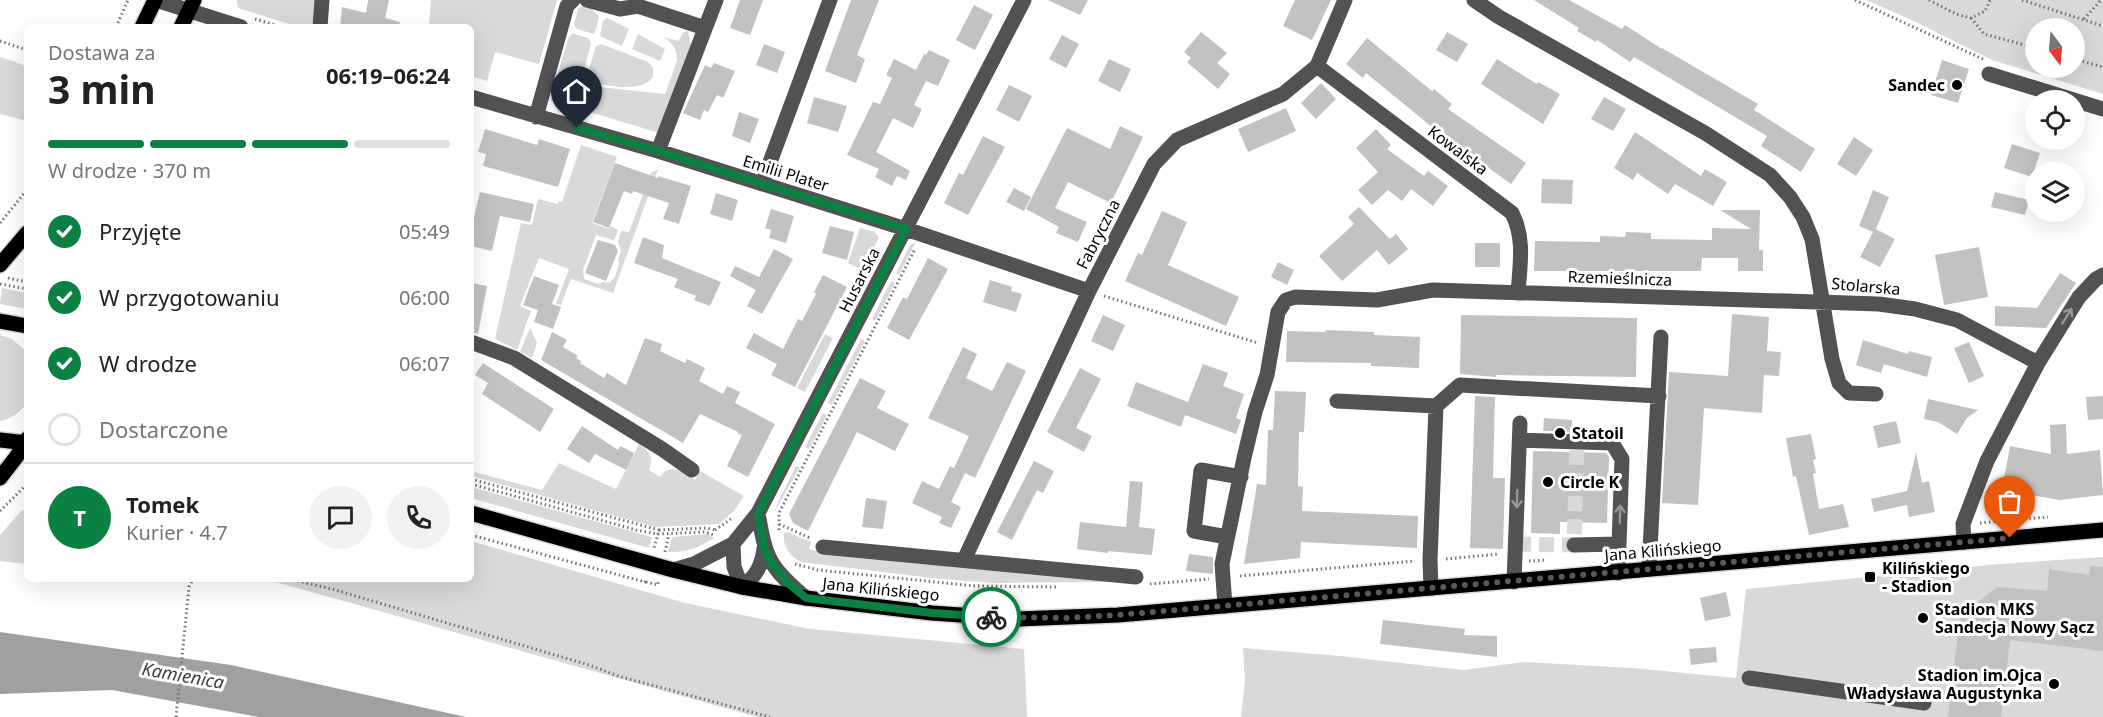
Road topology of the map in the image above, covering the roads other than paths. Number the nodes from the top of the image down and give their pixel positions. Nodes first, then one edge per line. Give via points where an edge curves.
1 (155, 0) edge
2 (322, 0) edge
3 (573, 0) edge
4 (587, 0) edge
5 (716, 0) edge
6 (830, 0) edge
7 (1024, 0) edge
8 (1345, 0) edge
9 (1474, 0) edge
10 (191, 6) edge
11 (143, 24) edge
12 (182, 24) edge
13 (234, 24) edge
14 (320, 24) edge
15 (705, 28) junction
16 (1317, 66) junction
17 (1991, 69) road end
18 (474, 98) edge
19 (2103, 109) edge
20 (536, 117) junction
21 (658, 151) junction
22 (762, 184) junction
23 (906, 229) junction
24 (24, 237) edge
25 (0, 265) edge
26 (2103, 275) edge
27 (1089, 291) junction
28 (1518, 293) junction
29 (1824, 304) junction
30 (0, 321) edge
31 (24, 325) edge
32 (1661, 337) dead end
33 (474, 343) edge
34 (2038, 363) junction
35 (1876, 394) dead end
36 (1659, 396) junction
37 (1337, 401) dead end
38 (1436, 406) junction
39 (1520, 423) dead end
40 (0, 440) edge
41 (1520, 440) junction
42 (24, 442) edge
43 (24, 445) edge
44 (692, 470) dead end
45 (1241, 477) junction
46 (0, 478) edge
47 (758, 513) junction
48 (474, 514) edge
49 (2103, 530) edge
50 (1227, 537) junction
51 (726, 540) junction
52 (1964, 542) junction
53 (1619, 544) junction
54 (1574, 545) dead end
55 (823, 547) road end
56 (764, 548) junction
57 (964, 560) junction
58 (1649, 569) junction
59 (673, 570) junction
60 (1618, 573) junction
61 (1136, 577) dead end
62 (1514, 582) junction
63 (742, 587) junction
64 (1431, 588) junction
65 (806, 598) junction
66 (1225, 606) junction
67 (1749, 678) dead end
68 (1924, 703) dead end

1 - 10 street
1 - 11 main road
2 - 14 street
3 - 20 street via 567,6
4 - 15 street via 620,9 638,6
5 - 15 street
6 - 22 street
7 - 23 street, Husarska
8 - 16 street, Fabryczna
9 - 29 street, Stolarska via 1705,133 1770,175 1803,217 1812,239
10 - 12 main road
10 - 13 street
15 - 21 street
16 - 27 street, Fabryczna via 1283,94 1177,140 1154,164
16 - 28 street, Kowalska via 1512,213 1519,226 1521,247
17 - 19 street
18 - 20 street, Emilii Plater
20 - 21 street, Emilii Plater
21 - 22 street, Emilii Plater
22 - 23 street, Emilii Plater
23 - 27 street, Emilii Plater
23 - 47 street, Husarska
24 - 25 main road
34 -> 26 street via 2079,297
27 - 57 street, Fabryczna
28 - 29 street, Rzemieślnicza
28 - 45 street, Rzemieślnicza via 1433,290 1377,300 1286,300 1278,312 1267,375
29 - 34 street, Stolarska via 1879,304 1957,320
29 - 35 street via 1839,383 1849,393
30 - 31 main road
32 - 36 street
33 - 44 street via 514,358
34 - 52 street via 1987,461 1963,524
36 - 38 street via 1460,385
36 - 58 street
37 - 38 street
38 - 64 street
39 - 41 street
40 - 42 main road
53 -> 41 street via 1622,459 1612,443
41 -> 62 street
43 - 46 main road
45 - 50 street
45 - 50 street via 1201,470 1194,531
47 - 51 street, Husarska
47 - 56 street
48 - 59 main road, Jana Kilińskiego
49 - 52 main road, Jana Kilińskiego
50 - 66 street via 1222,564
51 - 59 street, Husarska via 694,564
51 - 63 street
52 - 58 main road, Jana Kilińskiego
53 - 54 street
53 - 60 street
55 - 57 street
56 - 63 street via 759,571
56 - 65 street via 777,571
57 - 61 street
58 - 60 main road, Jana Kilińskiego
59 - 63 main road, Jana Kilińskiego
60 - 62 main road, Jana Kilińskiego
62 - 64 main road, Jana Kilińskiego
63 - 65 main road, Jana Kilińskiego
64 - 66 main road, Jana Kilińskiego
65 - 66 main road, Jana Kilińskiego via 1018,619
67 - 68 street

